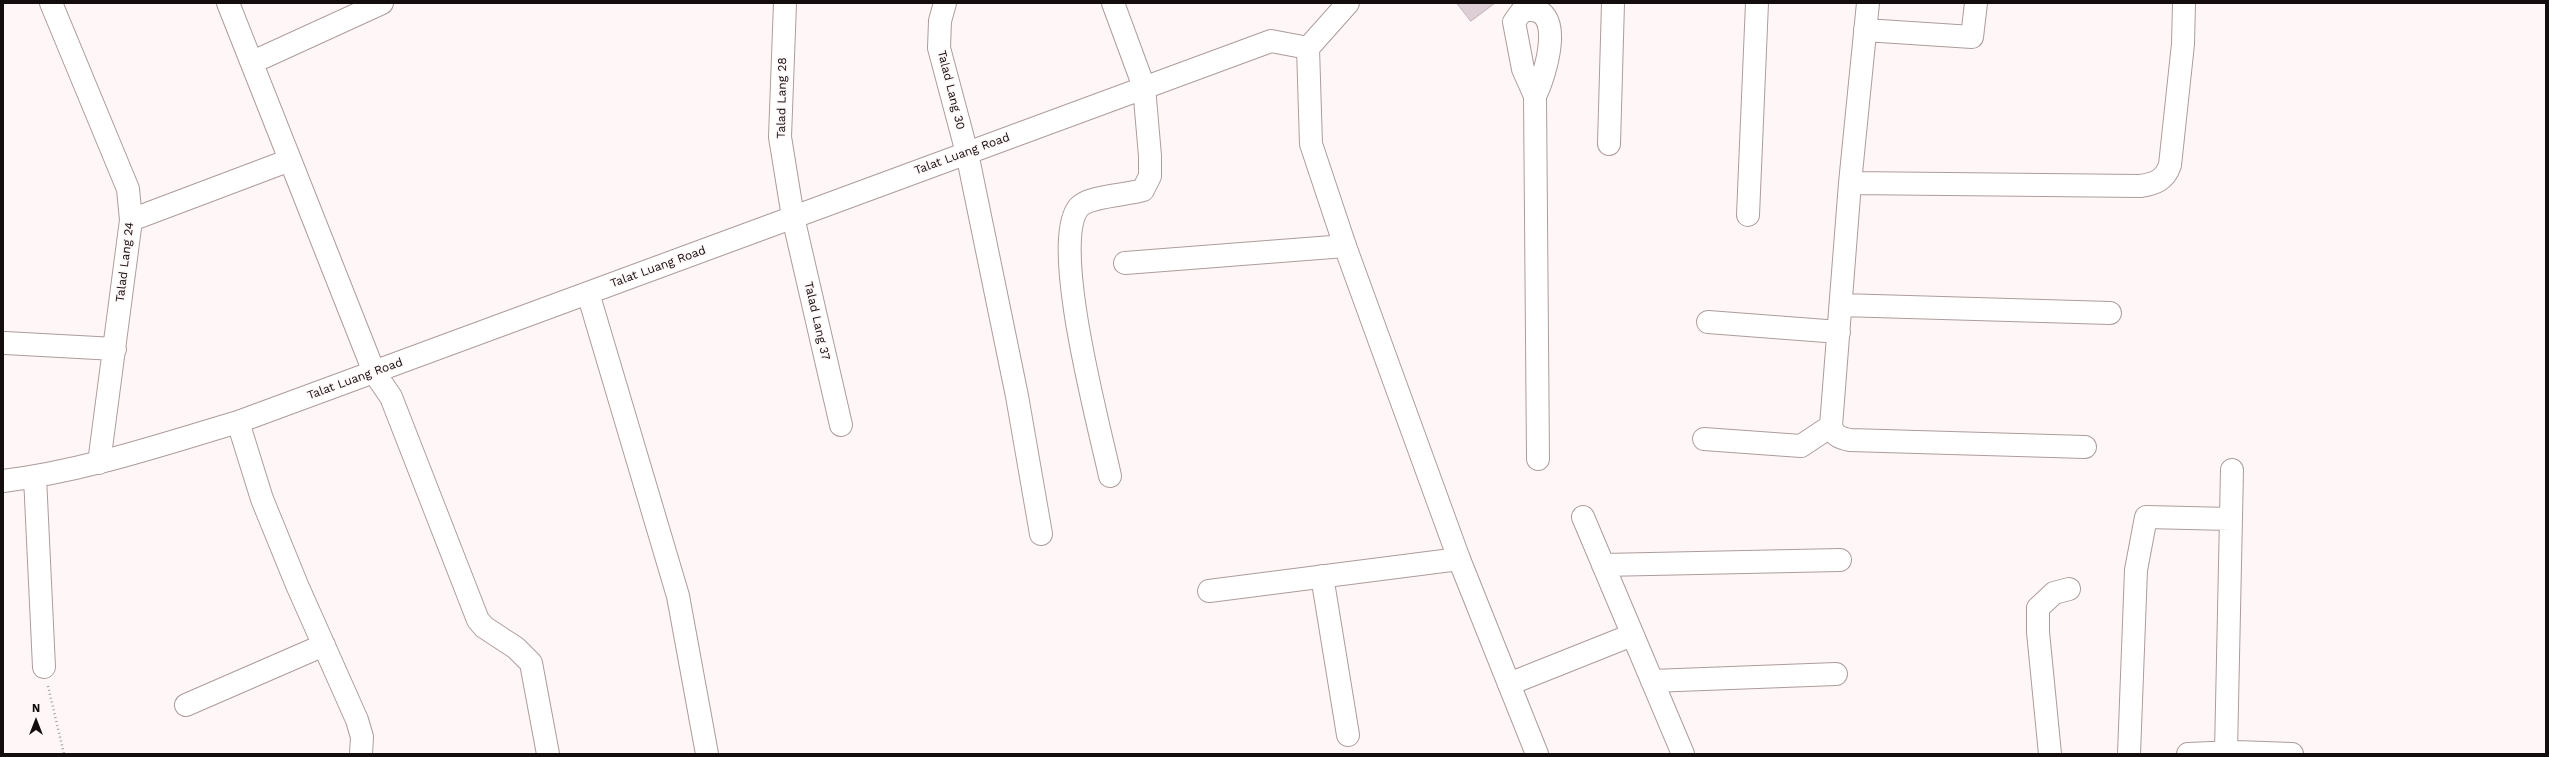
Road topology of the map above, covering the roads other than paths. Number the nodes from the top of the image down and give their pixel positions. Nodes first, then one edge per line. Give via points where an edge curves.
1 (51, 3) edge
2 (228, 3) edge
3 (382, 3) edge
4 (785, 3) edge
5 (945, 3) edge
6 (1114, 3) edge
7 (1348, 3) edge
8 (1613, 3) edge
9 (1757, 3) edge
10 (1868, 3) edge
11 (1976, 3) edge
12 (2184, 3) edge
13 (1546, 8) edge
14 (1865, 30) junction
15 (1308, 48) junction
16 (253, 62) junction
17 (1144, 87) junction
18 (1535, 96) junction
19 (1609, 144) dead end
20 (966, 153) junction
21 (290, 160) junction
22 (1850, 183) junction
23 (1748, 215) dead end
24 (793, 217) junction
25 (131, 220) junction
26 (1345, 246) junction
27 (1124, 263) dead end
28 (588, 293) junction
29 (1841, 306) junction
30 (2110, 313) dead end
31 (1708, 322) dead end
32 (1839, 332) junction
33 (5, 343) dead end
34 (115, 349) junction
35 (374, 372) junction
36 (238, 422) junction
37 (841, 425) dead end
38 (1831, 426) junction
39 (1704, 439) dead end
40 (2085, 448) dead end
41 (1538, 459) dead end
42 (99, 463) junction
43 (2232, 470) dead end
44 (1110, 476) dead end
45 (35, 477) junction
46 (3, 481) edge
47 (1583, 517) dead end
48 (2230, 519) junction
49 (1041, 534) dead end
50 (1459, 558) junction
51 (1840, 560) dead end
52 (1603, 565) junction
53 (1322, 576) junction
54 (2069, 589) dead end
55 (1209, 591) dead end
56 (1632, 635) junction
57 (324, 645) junction
58 (44, 667) road end
59 (1836, 674) dead end
60 (1652, 681) junction
61 (1509, 684) junction
62 (186, 705) dead end
63 (1348, 735) dead end
64 (357, 751) edge
65 (2226, 752) junction
66 (548, 754) edge
67 (707, 754) edge
68 (1537, 754) edge
69 (1682, 754) edge
70 (2050, 754) edge
71 (2129, 754) edge
72 (2188, 754) edge
73 (2292, 754) edge

1 - 25 street, Talad Lang 24 via 128,189
2 - 16 street
3 - 16 street
4 - 24 street, Talad Lang 28 via 780,137
5 - 20 street, Talad Lang 30 via 940,21 940,48
6 - 17 street
7 - 15 street
8 - 19 street
9 - 23 street
10 - 14 street
11 - 14 street via 1972,37
12 - 22 street via 2183,44 2170,165 2159,181 2140,186
13 - 18 street via 1549,26 1548,58
13 - 18 street via 1528,9 1517,15 1514,22 1523,69
14 - 22 street
15 - 17 street, Talat Luang Road via 1270,41
15 - 26 street via 1311,144
16 - 21 street
17 - 20 street, Talat Luang Road
17 - 44 street via 1150,156 1148,184 1143,190 1086,202 1078,208 1069,256 1077,324
18 - 41 street
20 - 24 street, Talat Luang Road
20 - 49 street, Talad Lang 30 via 1017,396
21 - 25 street
21 - 35 street
22 - 29 street
24 - 28 street, Talat Luang Road
24 - 37 street, Talad Lang 37
25 - 34 street, Talad Lang 24
26 - 27 street
26 - 50 street
28 - 35 street, Talat Luang Road
28 - 67 street via 678,596
29 - 30 street
29 - 32 street
31 - 32 street
32 - 38 street
33 - 34 street
34 - 42 street, Talad Lang 24
35 - 36 street, Talat Luang Road
35 - 66 street via 391,397 478,620 484,627 516,648 531,663
36 - 42 street, Talat Luang Road
36 - 57 street via 262,499
38 - 39 street via 1801,446
38 - 40 street via 1840,438 1850,440
42 - 45 street, Talat Luang Road
43 - 48 street
45 - 46 street, Talat Luang Road
45 - 58 street
47 - 52 street
48 - 65 street
48 - 71 street via 2146,517 2136,570
50 - 53 street
50 - 61 street
51 - 52 street
52 - 56 street
53 - 55 street
53 - 63 street
54 - 70 street via 2054,593 2038,608
56 - 60 street
56 - 61 street
57 - 62 street
57 - 64 street via 357,720
59 - 60 street
60 - 69 street
61 - 68 street
65 - 72 street
65 - 73 street

